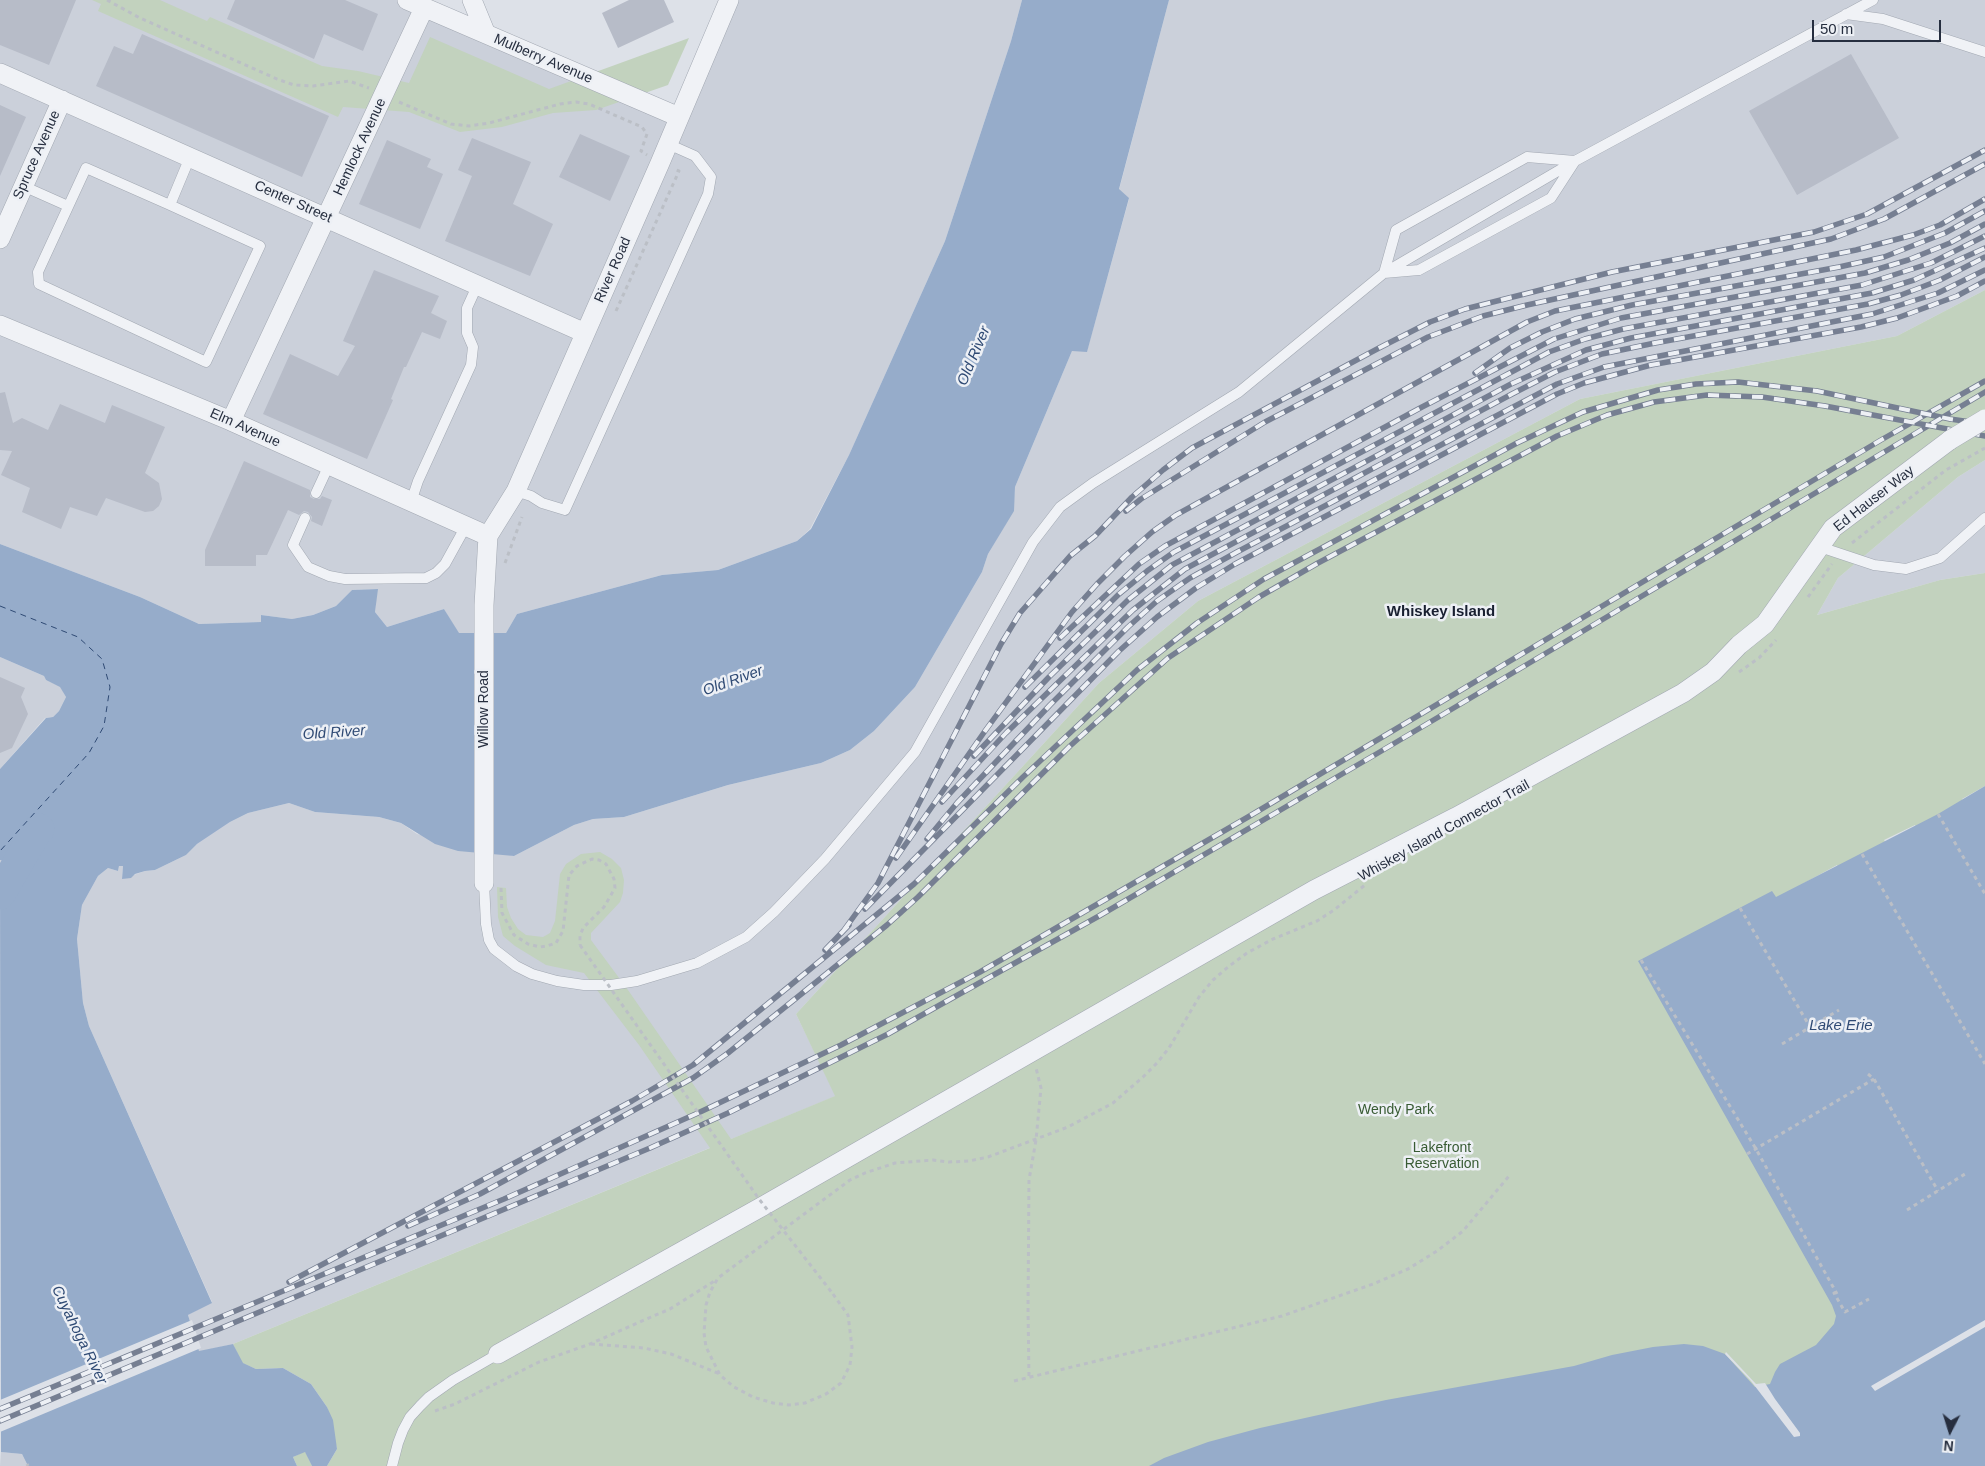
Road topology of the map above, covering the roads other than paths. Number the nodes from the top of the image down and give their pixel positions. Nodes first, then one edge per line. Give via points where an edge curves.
1 (472, 0) edge
2 (729, 0) edge
3 (1872, 0) edge
4 (416, 4) edge
5 (1846, 14) junction
6 (486, 34) junction
7 (1985, 52) edge
8 (0, 73) edge
9 (62, 100) junction
10 (679, 117) junction
11 (668, 144) junction
12 (190, 157) junction
13 (1575, 162) junction
14 (23, 186) junction
15 (170, 205) junction
16 (68, 206) junction
17 (327, 218) junction
18 (0, 239) edge
19 (1384, 273) junction
20 (477, 286) junction
21 (0, 325) edge
22 (585, 333) junction
23 (1985, 419) edge
24 (231, 422) junction
25 (329, 465) junction
26 (316, 493) dead end
27 (524, 494) junction
28 (411, 502) junction
29 (305, 518) dead end
30 (1985, 518) edge
31 (466, 526) junction
32 (488, 536) junction
33 (1820, 547) junction
34 (492, 885) joint
35 (498, 1354) joint
36 (392, 1466) edge

1 - 6 street
2 - 10 street, River Road
3 - 5 lane
4 - 6 street, Mulberry Avenue
4 - 17 street, Hemlock Avenue
5 - 7 lane via 1883,19
5 - 13 lane
6 - 10 street, Mulberry Avenue
8 - 9 street, Center Street
9 - 12 street, Center Street
9 - 14 street, Spruce Avenue
10 - 11 street, River Road
11 - 22 street, River Road
11 - 27 lane via 695,156 711,177 708,194 565,510
12 - 15 lane
12 - 17 street, Center Street
13 - 19 lane
13 - 19 lane via 1552,198 1419,270
13 - 19 lane via 1527,157 1396,230
14 - 16 lane
14 - 18 street, Spruce Avenue
15 - 16 lane via 86,168
15 - 16 lane via 260,246 206,362 39,284 38,272
17 - 20 street, Center Street
17 - 24 street, Hemlock Avenue
19 - 34 lane via 1239,392 1093,482 1060,507 1033,542 915,752 825,859 746,936 697,963 637,981 611,985 557,981 516,966 494,949 488,940 486,924
20 - 22 street, Center Street
20 - 28 lane via 467,308 467,333 473,346 471,365
21 - 24 street, Elm Avenue
22 - 27 street, River Road
23 - 33 street, Ed Hauser Way, bridge via 1950,440 1833,528
24 - 25 street, Elm Avenue
25 - 26 lane
25 - 28 street, Elm Avenue
27 - 32 street, River Road
28 - 31 street, Elm Avenue
29 - 31 lane via 293,545 308,567 345,579 426,578 445,564
30 - 33 lane via 1940,558 1906,568 1874,565
31 - 32 street, Elm Avenue
32 - 34 street, Willow Road via 484,605
33 - 35 street, Ed Hauser Way via 1765,624 1713,672 1683,693 1314,890
35 - 36 lane via 440,1388 410,1417

